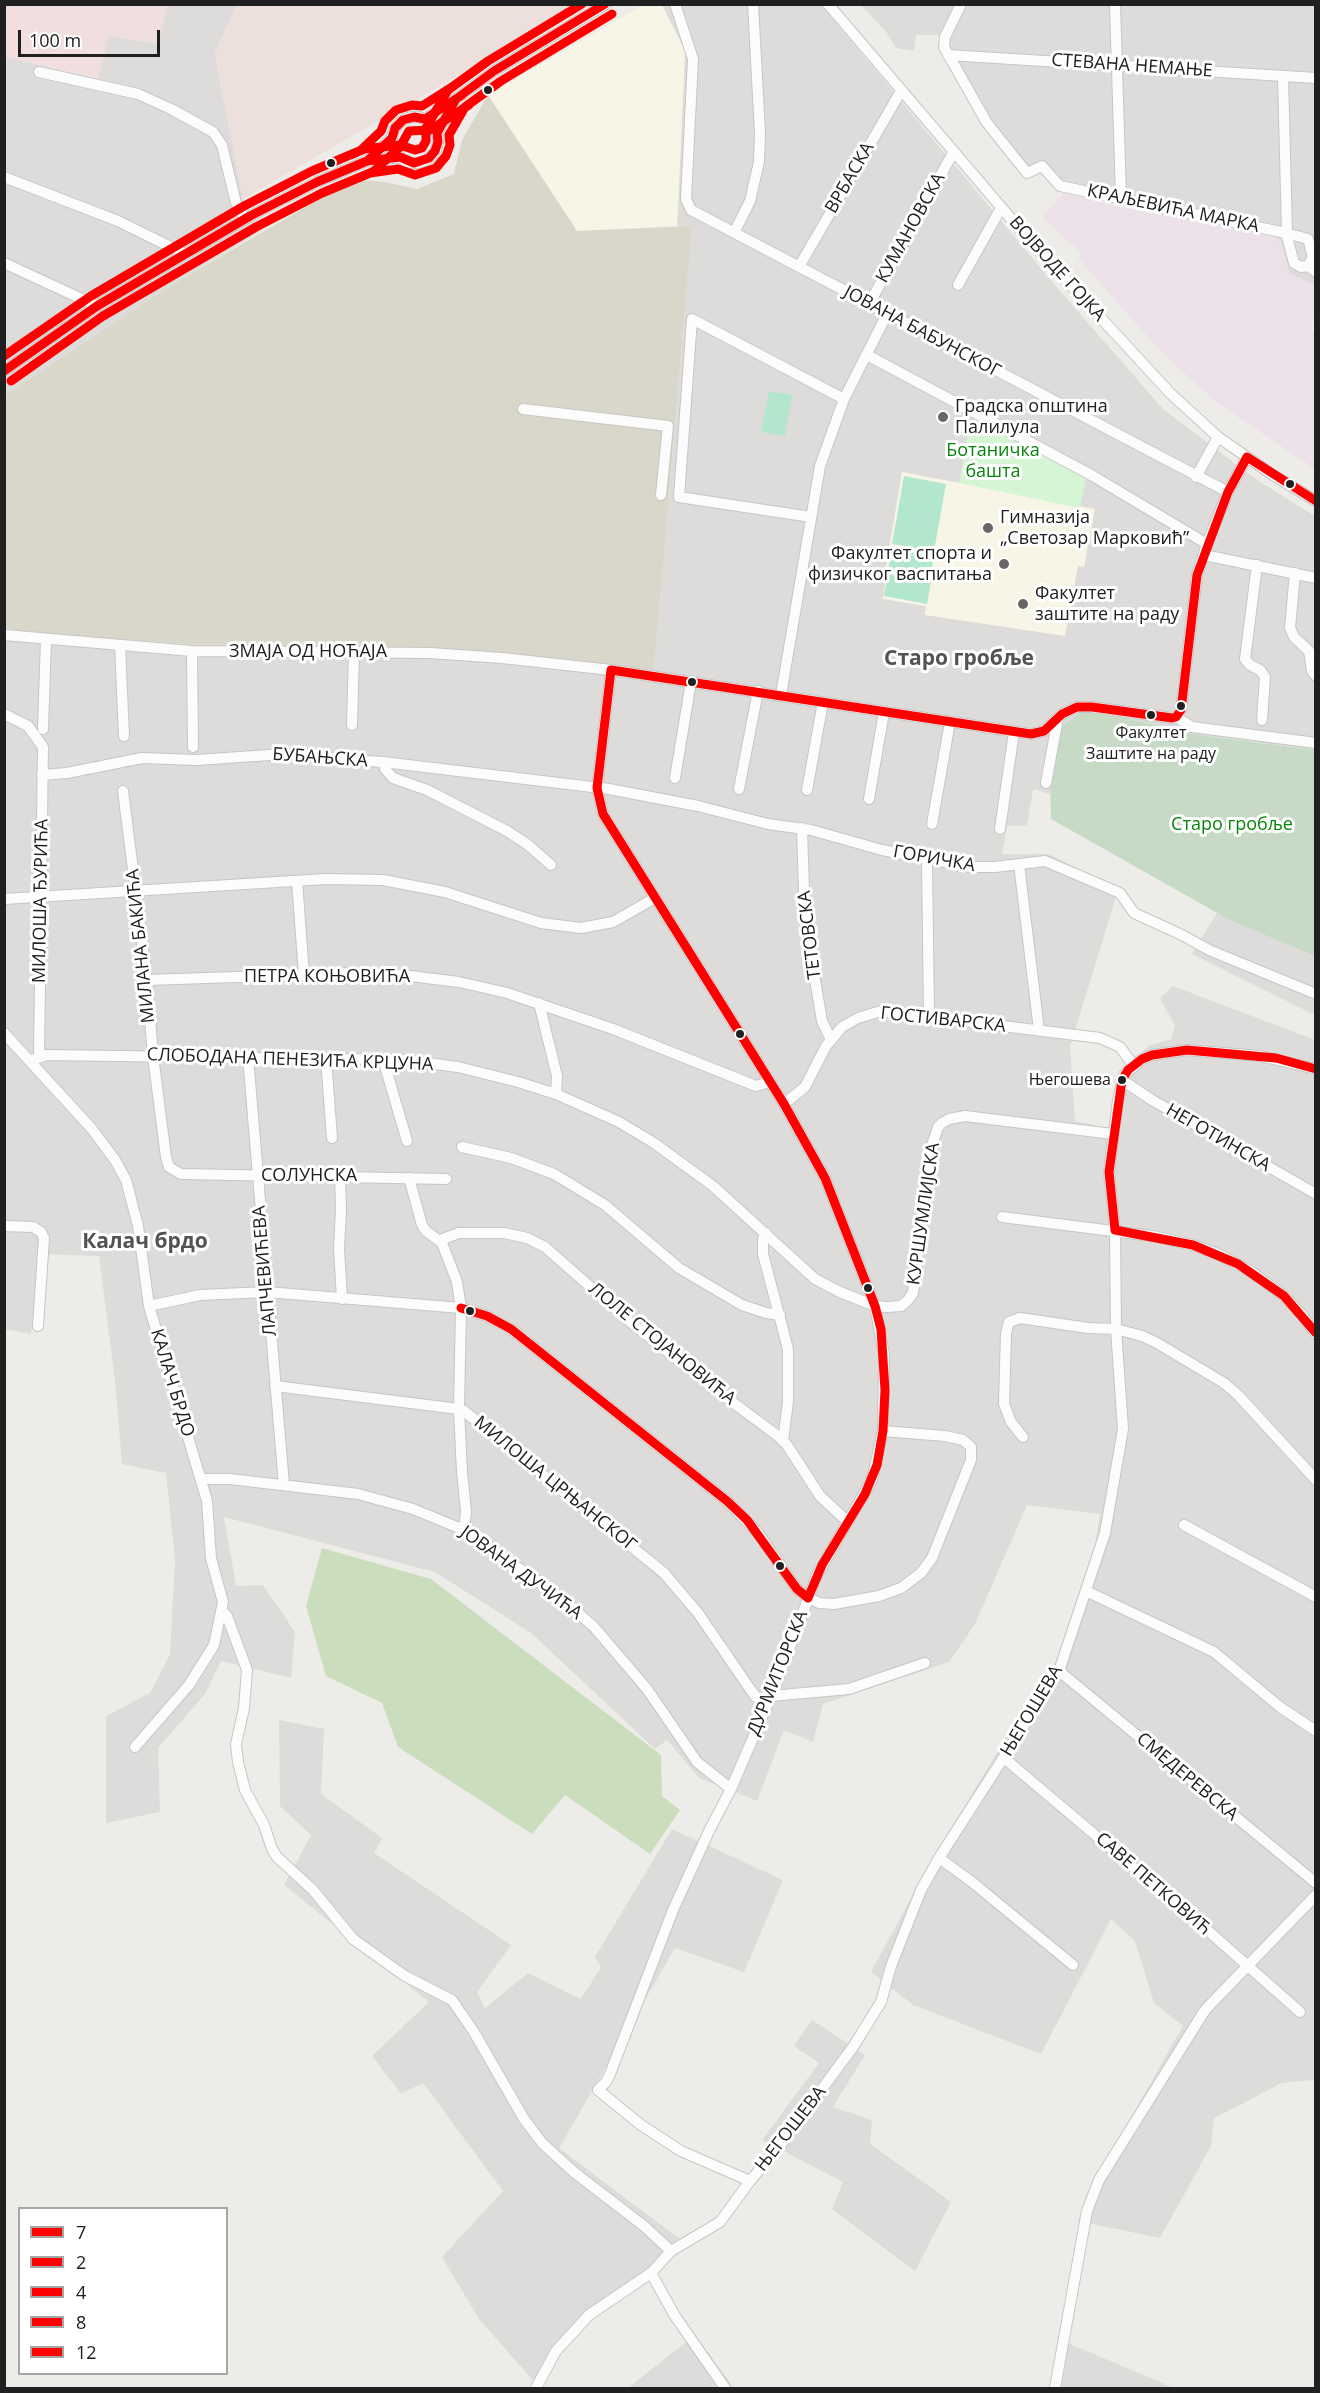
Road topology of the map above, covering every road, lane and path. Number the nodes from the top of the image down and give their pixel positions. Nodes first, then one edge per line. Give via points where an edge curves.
1 (606, 4) edge
2 (675, 4) edge
3 (753, 4) edge
4 (828, 4) edge
5 (961, 4) edge
6 (1116, 4) edge
7 (948, 55) junction
8 (1117, 65) junction
9 (39, 72) dead end
10 (1283, 76) junction
11 (1316, 78) edge
12 (901, 91) junction
13 (456, 99) junction
14 (425, 119) junction
15 (437, 133) junction
16 (392, 138) junction
17 (953, 153) junction
18 (400, 158) junction
19 (367, 161) junction
20 (4, 177) edge
21 (1120, 197) junction
22 (1001, 208) junction
23 (245, 219) junction
24 (735, 231) junction
25 (1287, 233) junction
26 (185, 254) junction
27 (4, 263) edge
28 (800, 266) junction
29 (1312, 269) edge
30 (958, 285) dead end
31 (869, 304) junction
32 (97, 306) junction
33 (886, 314) junction
34 (867, 355) junction
35 (4, 371) edge
36 (844, 399) junction
37 (523, 409) dead end
38 (1218, 437) junction
39 (1247, 457) junction
40 (1196, 477) junction
41 (1228, 492) junction
42 (661, 495) dead end
43 (1316, 501) edge
44 (811, 518) junction
45 (1205, 549) junction
46 (1257, 565) junction
47 (1295, 573) junction
48 (1316, 578) edge
49 (4, 635) edge
50 (46, 639) junction
51 (120, 645) junction
52 (192, 651) junction
53 (1312, 651) edge
54 (354, 652) junction
55 (611, 670) junction
56 (1316, 676) edge
57 (691, 681) junction
58 (758, 691) junction
59 (781, 695) junction
60 (823, 702) junction
61 (884, 712) junction
62 (1179, 713) junction
63 (4, 714) edge
64 (1058, 718) junction
65 (1262, 720) dead end
66 (950, 722) junction
67 (352, 725) dead end
68 (43, 729) dead end
69 (1014, 732) junction
70 (124, 736) dead end
71 (1316, 743) edge
72 (193, 747) dead end
73 (383, 762) junction
74 (42, 775) junction
75 (675, 778) dead end
76 (1046, 783) dead end
77 (597, 788) junction
78 (739, 789) dead end
79 (807, 790) dead end
80 (123, 791) dead end
81 (869, 799) dead end
82 (932, 824) dead end
83 (801, 828) junction
84 (1000, 829) dead end
85 (927, 860) junction
86 (1019, 864) junction
87 (551, 865) dead end
88 (297, 881) junction
89 (135, 891) junction
90 (40, 896) junction
91 (655, 898) junction
92 (4, 899) edge
93 (304, 975) junction
94 (147, 980) junction
95 (1316, 994) edge
96 (539, 1003) junction
97 (929, 1016) junction
98 (1039, 1030) junction
99 (4, 1033) edge
100 (831, 1040) junction
101 (153, 1056) junction
102 (248, 1057) junction
103 (34, 1058) junction
104 (326, 1058) junction
105 (383, 1059) junction
106 (1133, 1065) junction
107 (1316, 1069) edge
108 (1122, 1080) junction
109 (770, 1082) junction
110 (556, 1095) junction
111 (784, 1104) junction
112 (1113, 1134) junction
113 (332, 1138) dead end
114 (406, 1141) dead end
115 (462, 1146) dead end
116 (173, 1171) joint
117 (257, 1176) junction
118 (340, 1176) junction
119 (410, 1178) junction
120 (446, 1179) dead end
121 (1316, 1194) edge
122 (1002, 1217) dead end
123 (4, 1227) edge
124 (1115, 1230) junction
125 (766, 1233) junction
126 (440, 1240) junction
127 (267, 1292) junction
128 (342, 1299) junction
129 (149, 1306) junction
130 (875, 1306) junction
131 (461, 1308) junction
132 (780, 1315) junction
133 (38, 1326) dead end
134 (1116, 1329) junction
135 (1316, 1334) edge
136 (275, 1386) junction
137 (459, 1409) junction
138 (883, 1431) junction
139 (1023, 1437) dead end
140 (783, 1441) junction
141 (201, 1479) junction
142 (1316, 1480) edge
143 (284, 1485) junction
144 (848, 1522) junction
145 (1184, 1525) dead end
146 (464, 1530) junction
147 (1086, 1591) junction
148 (1316, 1596) edge
149 (808, 1598) junction
150 (222, 1611) junction
151 (925, 1663) dead end
152 (1059, 1671) junction
153 (769, 1700) junction
154 (1316, 1731) edge
155 (135, 1747) dead end
156 (1004, 1758) junction
157 (732, 1789) junction
158 (939, 1858) junction
159 (1316, 1883) edge
160 (1316, 1895) edge
161 (1074, 1965) dead end
162 (1246, 1966) junction
163 (1300, 2012) dead end
164 (750, 2181) junction
165 (671, 2252) junction
166 (651, 2273) junction
167 (536, 2388) edge
168 (725, 2388) edge
169 (1055, 2388) edge

1 - 13 street via 494,71
2 - 24 street, ЈОВАНА БАБУНСКОГ via 693,59 687,199 691,210
3 - 24 street via 759,162 750,201
4 - 12 street, ВОЈВОДЕ ГОЈКА
5 - 7 street via 944,42
6 - 8 street
7 - 8 street, СТЕВАНА НЕМАЊЕ
7 - 21 street, КРАЉЕВИЋА МАРКА via 987,123 1027,173 1042,166 1060,186
8 - 10 street, СТЕВАНА НЕМАЊЕ
8 - 21 street
9 - 23 street via 138,94 213,132 222,146 236,204
10 - 11 street, СТЕВАНА НЕМАЊЕ
10 - 25 street
12 - 17 street, ВОЈВОДЕ ГОЈКА
12 - 28 street, ВРБАСКА
13 - 14 street
13 - 15 street
14 - 15 street
14 - 16 street via 403,120
15 - 18 street via 438,142 429,158 414,163
16 - 18 street
16 - 19 street
17 - 22 street, ВОЈВОДЕ ГОЈКА
17 - 31 street, КУМАНОВСКА
18 - 19 street
19 - 23 street
20 - 26 street via 118,221
21 - 25 street, КРАЉЕВИЋА МАРКА
22 - 30 street
22 - 38 street, ВОЈВОДЕ ГОЈКА via 1152,374
23 - 26 street
24 - 28 street, ЈОВАНА БАБУНСКОГ
25 - 29 street, КРАЉЕВИЋА МАРКА via 1293,262
25 - 29 street, КРАЉЕВИЋА МАРКА via 1308,239
26 - 32 street
27 - 32 street
28 - 31 street, ЈОВАНА БАБУНСКОГ
31 - 33 street, ЈОВАНА БАБУНСКОГ
32 - 35 street
33 - 34 street
33 - 40 street, ЈОВАНА БАБУНСКОГ
34 - 36 street
34 - 45 street via 1092,476
36 - 44 street via 823,455
36 - 44 street via 692,319 679,497
37 - 42 street via 668,426
38 - 39 street, ВОЈВОДЕ ГОЈКА
38 - 40 street
39 - 41 street
39 - 43 street, ВОЈВОДЕ ГОЈКА
40 - 41 street, ЈОВАНА БАБУНСКОГ
41 - 45 street
44 - 59 street
45 - 46 street
45 - 62 street via 1197,575
46 - 47 street
46 - 65 street via 1245,659 1265,677
47 - 48 street
47 - 53 street via 1290,628 1294,637
49 - 50 street, ЗМАЈА ОД НОЋАЈА
50 - 51 street, ЗМАЈА ОД НОЋАЈА
50 - 68 street
51 - 52 street, ЗМАЈА ОД НОЋАЈА
51 - 70 street
52 - 54 street, ЗМАЈА ОД НОЋАЈА
52 - 72 street
53 - 56 street via 1312,671
54 - 55 street, ЗМАЈА ОД НОЋАЈА via 502,658
54 - 67 street
55 - 57 street, ЗМАЈА ОД НОЋАЈА
55 - 77 street, ДУРМИТОРСКА
57 - 58 street, ЗМАЈА ОД НОЋАЈА
57 - 75 street
58 - 59 street, ЗМАЈА ОД НОЋАЈА
58 - 78 street
59 - 60 street, ЗМАЈА ОД НОЋАЈА
60 - 61 street, ЗМАЈА ОД НОЋАЈА
60 - 79 street
61 - 66 street, ЗМАЈА ОД НОЋАЈА
61 - 81 street
62 - 64 street, ЗМАЈА ОД НОЋАЈА via 1168,718 1084,707
62 - 71 street via 1192,728
63 - 74 street, МИЛОША ЂУРИЋА via 28,726 43,747
64 - 69 street, ЗМАЈА ОД НОЋАЈА via 1040,733
64 - 76 street
66 - 69 street, ЗМАЈА ОД НОЋАЈА
66 - 82 street
69 - 84 street
73 - 74 street, БУБАЊСКА via 285,752 196,759 142,758
73 - 77 street, БУБАЊСКА
73 - 87 street via 393,778 427,790 507,831
74 - 90 street, МИЛОША ЂУРИЋА
77 - 83 street, ГОРИЧКА
77 - 91 street, ДУРМИТОРСКА via 607,824
80 - 89 street, МИЛАНА БАКИЋА
83 - 85 street, ГОРИЧКА
83 - 100 street, ТЕТОВСКА via 805,921 822,1021
85 - 86 street, ГОРИЧКА via 982,867
85 - 97 street
86 - 95 street, ГОРИЧКА via 1051,862 1120,893 1134,913 1144,918
86 - 98 street
88 - 89 street
88 - 91 street via 400,883 570,928 613,922
88 - 93 street
89 - 90 street
89 - 94 street, МИЛАНА БАКИЋА
90 - 92 street
90 - 103 street, МИЛОША ЂУРИЋА
91 - 109 street, ДУРМИТОРСКА
93 - 94 street, ПЕТРА КОЊОВИЋА
93 - 96 street, ПЕТРА КОЊОВИЋА via 381,974 440,979 494,989
94 - 101 street, МИЛАНА БАКИЋА
96 - 109 street, ПЕТРА КОЊОВИЋА via 648,1041 756,1086
96 - 110 street via 557,1076
97 - 98 street, ГОСТИВАРСКА
97 - 100 street, ГОСТИВАРСКА via 875,1012 842,1027
98 - 106 street, ГОСТИВАРСКА via 1111,1041
99 - 103 street, КАЛАЧ БРДО
100 - 111 street, ГОСТИВАРСКА via 805,1087
101 - 102 street, СЛОБОДАНА ПЕНЕЗИЋА КРЦУНА
101 - 103 street, СЛОБОДАНА ПЕНЕЗИЋА КРЦУНА
101 - 116 street, МИЛАНА БАКИЋА via 167,1162
102 - 104 street, СЛОБОДАНА ПЕНЕЗИЋА КРЦУНА
102 - 117 street, ЛАПЧЕВИЋЕВА
103 - 129 street, КАЛАЧ БРДО via 107,1147 121,1170 138,1226
104 - 105 street, СЛОБОДАНА ПЕНЕЗИЋА КРЦУНА
104 - 113 street
105 - 110 street, СЛОБОДАНА ПЕНЕЗИЋА КРЦУНА via 476,1071
105 - 114 street
106 - 107 street via 1152,1055 1187,1050 1260,1056
106 - 108 street, ЊЕГОШЕВА
108 - 112 street, ЊЕГОШЕВА
108 - 121 street, НЕГОТИНСКА
109 - 111 street, ДУРМИТОРСКА
110 - 125 street, СЛОБОДАНА ПЕНЕЗИЋА КРЦУНА via 619,1122 663,1149
111 - 130 street, ДУРМИТОРСКА via 825,1178
112 - 124 street, ЊЕГОШЕВА via 1109,1172
112 - 130 street, КУРШУМЛИЈСКА via 965,1116 942,1123 931,1149 913,1293 901,1306
115 - 132 street via 554,1174 604,1204 679,1268 742,1305
116 - 117 street, СОЛУНСКА
117 - 118 street, СОЛУНСКА
117 - 127 street, ЛАПЧЕВИЋЕВА
118 - 119 street, СОЛУНСКА
118 - 128 street
119 - 120 street, СОЛУНСКА
119 - 126 street via 422,1225
122 - 124 street
123 - 133 street via 33,1227 44,1238
124 - 134 street, ЊЕГОШЕВА
124 - 135 street via 1192,1245 1238,1264 1284,1296
125 - 130 street, СЛОБОДАНА ПЕНЕЗИЋА КРЦУНА via 815,1279
125 - 132 street via 763,1254
126 - 131 street via 455,1272
126 - 140 street, ЛОЛЕ СТОЈАНОВИЋА via 459,1233 504,1233 544,1247 637,1327
127 - 128 street
127 - 129 street via 200,1295
127 - 136 street, ЛАПЧЕВИЋЕВА
128 - 131 street
129 - 141 street, КАЛАЧ БРДО
130 - 138 street, ДУРМИТОРСКА via 884,1354
131 - 137 street
131 - 149 street via 512,1329 727,1501 758,1533 797,1589
132 - 140 street via 788,1362 787,1426
134 - 139 street via 1020,1318 1009,1322 1004,1404
134 - 142 street via 1142,1336 1224,1383
134 - 147 street, ЊЕГОШЕВА via 1123,1429 1105,1533
136 - 137 street, МИЛОША ЦРЊАНСКОГ
136 - 143 street, ЛАПЧЕВИЋЕВА
137 - 146 street
137 - 153 street, МИЛОША ЦРЊАНСКОГ via 664,1573 698,1613 756,1697
138 - 144 street, ДУРМИТОРСКА via 872,1480
138 - 149 street via 945,1436 963,1440 971,1448 970,1460 932,1558 909,1583 879,1596 827,1604
140 - 144 street, ЛОЛЕ СТОЈАНОВИЋА via 820,1496
141 - 143 street, ЈОВАНА ДУЧИЋА
141 - 150 street, КАЛАЧ БРДО
143 - 146 street, ЈОВАНА ДУЧИЋА via 383,1499
144 - 149 street, ДУРМИТОРСКА
145 - 148 street
146 - 157 street, ЈОВАНА ДУЧИЋА via 559,1596 594,1627 647,1689 697,1762
147 - 152 street, ЊЕГОШЕВА
147 - 154 street via 1214,1652 1280,1707
149 - 153 street, ДУРМИТОРСКА
150 - 155 street, КАЛАЧ БРДО via 208,1657 167,1713
150 - 165 street via 248,1670 236,1744 238,1761 245,1790 277,1857 313,1890 353,1939 405,1976 452,2000 537,2137
151 - 153 street via 849,1689
152 - 156 street, ЊЕГОШЕВА
152 - 159 street, СМЕДЕРЕВСКА
153 - 157 street, ДУРМИТОРСКА
156 - 158 street, ЊЕГОШЕВА
156 - 162 street, САВЕ ПЕТКОВИЋ
157 - 164 street, ДУРМИТОРСКА via 685,1882 610,2074 598,2090 633,2120 681,2151
158 - 161 street
158 - 164 street, ЊЕГОШЕВА via 921,1890 881,2002 853,2047
160 - 162 street
162 - 163 street, САВЕ ПЕТКОВИЋ
162 - 169 street via 1205,2010 1099,2180 1087,2211
164 - 165 street, ЊЕГОШЕВА via 720,2222
165 - 166 street, ЊЕГОШЕВА
166 - 167 street, ЊЕГОШЕВА via 589,2315 556,2351
166 - 168 street via 675,2316

